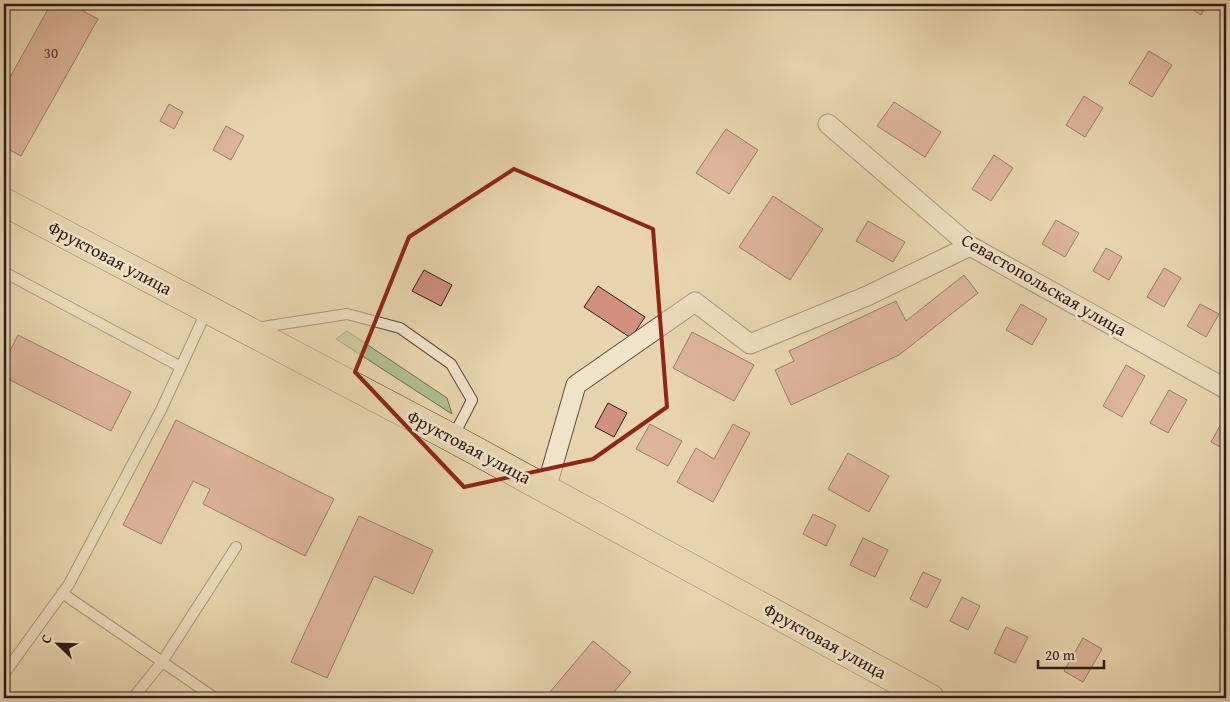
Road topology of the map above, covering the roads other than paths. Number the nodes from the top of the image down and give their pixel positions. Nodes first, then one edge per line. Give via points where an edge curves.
1 (828, 124) dead end
2 (4, 202) edge
3 (970, 246) junction
4 (4, 272) edge
5 (208, 309) junction
6 (246, 330) junction
7 (180, 367) junction
8 (1226, 389) edge
9 (452, 438) junction
10 (546, 489) junction
11 (236, 547) dead end
12 (62, 593) junction
13 (162, 662) junction
14 (4, 674) edge
15 (133, 698) edge
16 (215, 698) edge
17 (930, 698) edge

1 - 3 street, Севастопольская улица
2 - 5 main road, Фруктовая улица
3 - 8 street, Севастопольская улица
3 - 10 street via 867,296 750,344 695,302 576,385
4 - 7 lane
5 - 6 main road, Фруктовая улица
5 - 7 lane
6 - 9 main road, Фруктовая улица
6 - 9 lane via 347,314 400,328 452,364 472,400
7 - 12 lane via 161,410
9 - 10 main road, Фруктовая улица
10 - 17 main road, Фруктовая улица
11 - 13 lane
12 - 13 lane
12 - 14 lane
13 - 15 lane
13 - 16 lane

